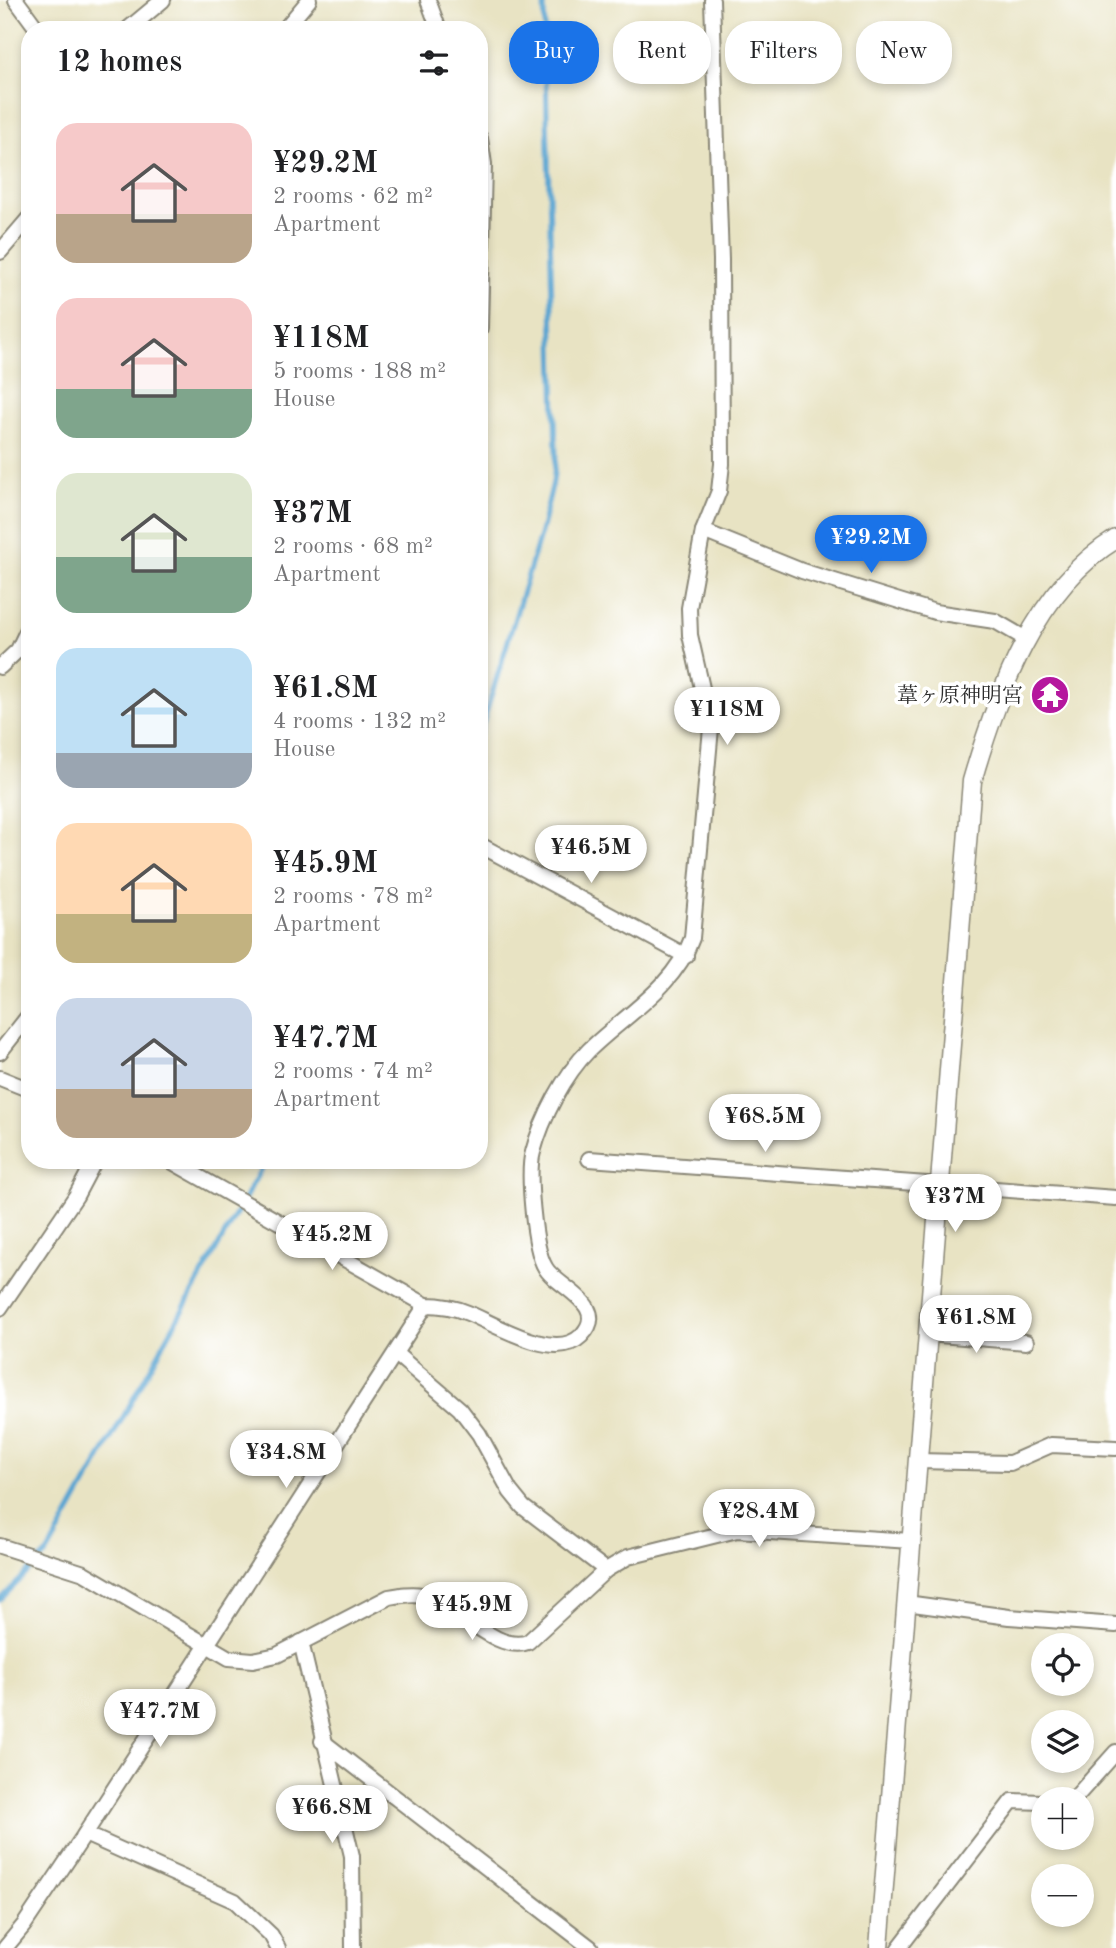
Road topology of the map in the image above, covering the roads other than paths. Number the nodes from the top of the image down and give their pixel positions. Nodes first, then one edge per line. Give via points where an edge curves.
1 (16, 0) edge
2 (163, 0) edge
3 (309, 0) edge
4 (428, 0) edge
5 (712, 0) edge
6 (31, 21) edge
7 (138, 21) edge
8 (292, 21) edge
9 (436, 21) edge
10 (21, 228) edge
11 (0, 251) edge
12 (703, 531) junction
13 (1116, 539) edge
14 (1026, 639) junction
15 (21, 644) edge
16 (0, 667) edge
17 (488, 849) edge
18 (686, 956) junction
19 (21, 1025) edge
20 (0, 1052) edge
21 (0, 1078) edge
22 (21, 1086) edge
23 (589, 1159) dead end
24 (90, 1169) edge
25 (185, 1169) edge
26 (939, 1185) junction
27 (1116, 1198) edge
28 (426, 1305) junction
29 (0, 1308) edge
30 (927, 1334) junction
31 (1026, 1342) dead end
32 (396, 1354) junction
33 (1116, 1448) edge
34 (917, 1461) junction
35 (911, 1541) junction
36 (0, 1546) edge
37 (606, 1570) junction
38 (906, 1603) junction
39 (1116, 1625) edge
40 (301, 1642) junction
41 (206, 1645) junction
42 (323, 1741) junction
43 (1116, 1752) edge
44 (1085, 1787) edge
45 (1031, 1802) edge
46 (85, 1834) junction
47 (5, 1948) edge
48 (278, 1948) edge
49 (353, 1948) edge
50 (591, 1948) edge
51 (879, 1948) edge
52 (899, 1948) edge

1 - 6 street
2 - 7 street
3 - 8 street
4 - 9 street
5 - 12 street via 722,464 719,491
10 - 11 street
12 - 14 street via 802,571 935,612 995,621
12 - 18 street via 689,608 690,635 711,728 692,938
13 - 14 street via 1074,573
14 - 26 street via 993,709 972,781
15 - 16 street
17 - 18 street
18 - 28 street via 672,976 587,1052 557,1094 532,1154 534,1231 545,1269 581,1298 589,1311 588,1326 581,1336 559,1345 535,1342 466,1312
19 - 20 street
21 - 22 street
23 - 26 street
24 - 29 street
25 - 28 street
26 - 27 street
26 - 30 street
28 - 32 street
30 - 31 street
30 - 34 street
32 - 37 street via 460,1409 523,1507
32 - 41 street
33 - 34 street via 1051,1445 1010,1463
34 - 35 street
35 - 37 street via 737,1530 628,1557
35 - 38 street
36 - 41 street via 84,1573
37 - 40 street via 528,1642 517,1646 438,1601 407,1594 389,1597
38 - 39 street
38 - 51 street
40 - 41 street via 277,1655 253,1660 229,1658
40 - 42 street
41 - 46 street
42 - 49 street via 352,1856
42 - 50 street
43 - 44 street
45 - 52 street via 1012,1801
46 - 47 street
46 - 48 street via 235,1901

